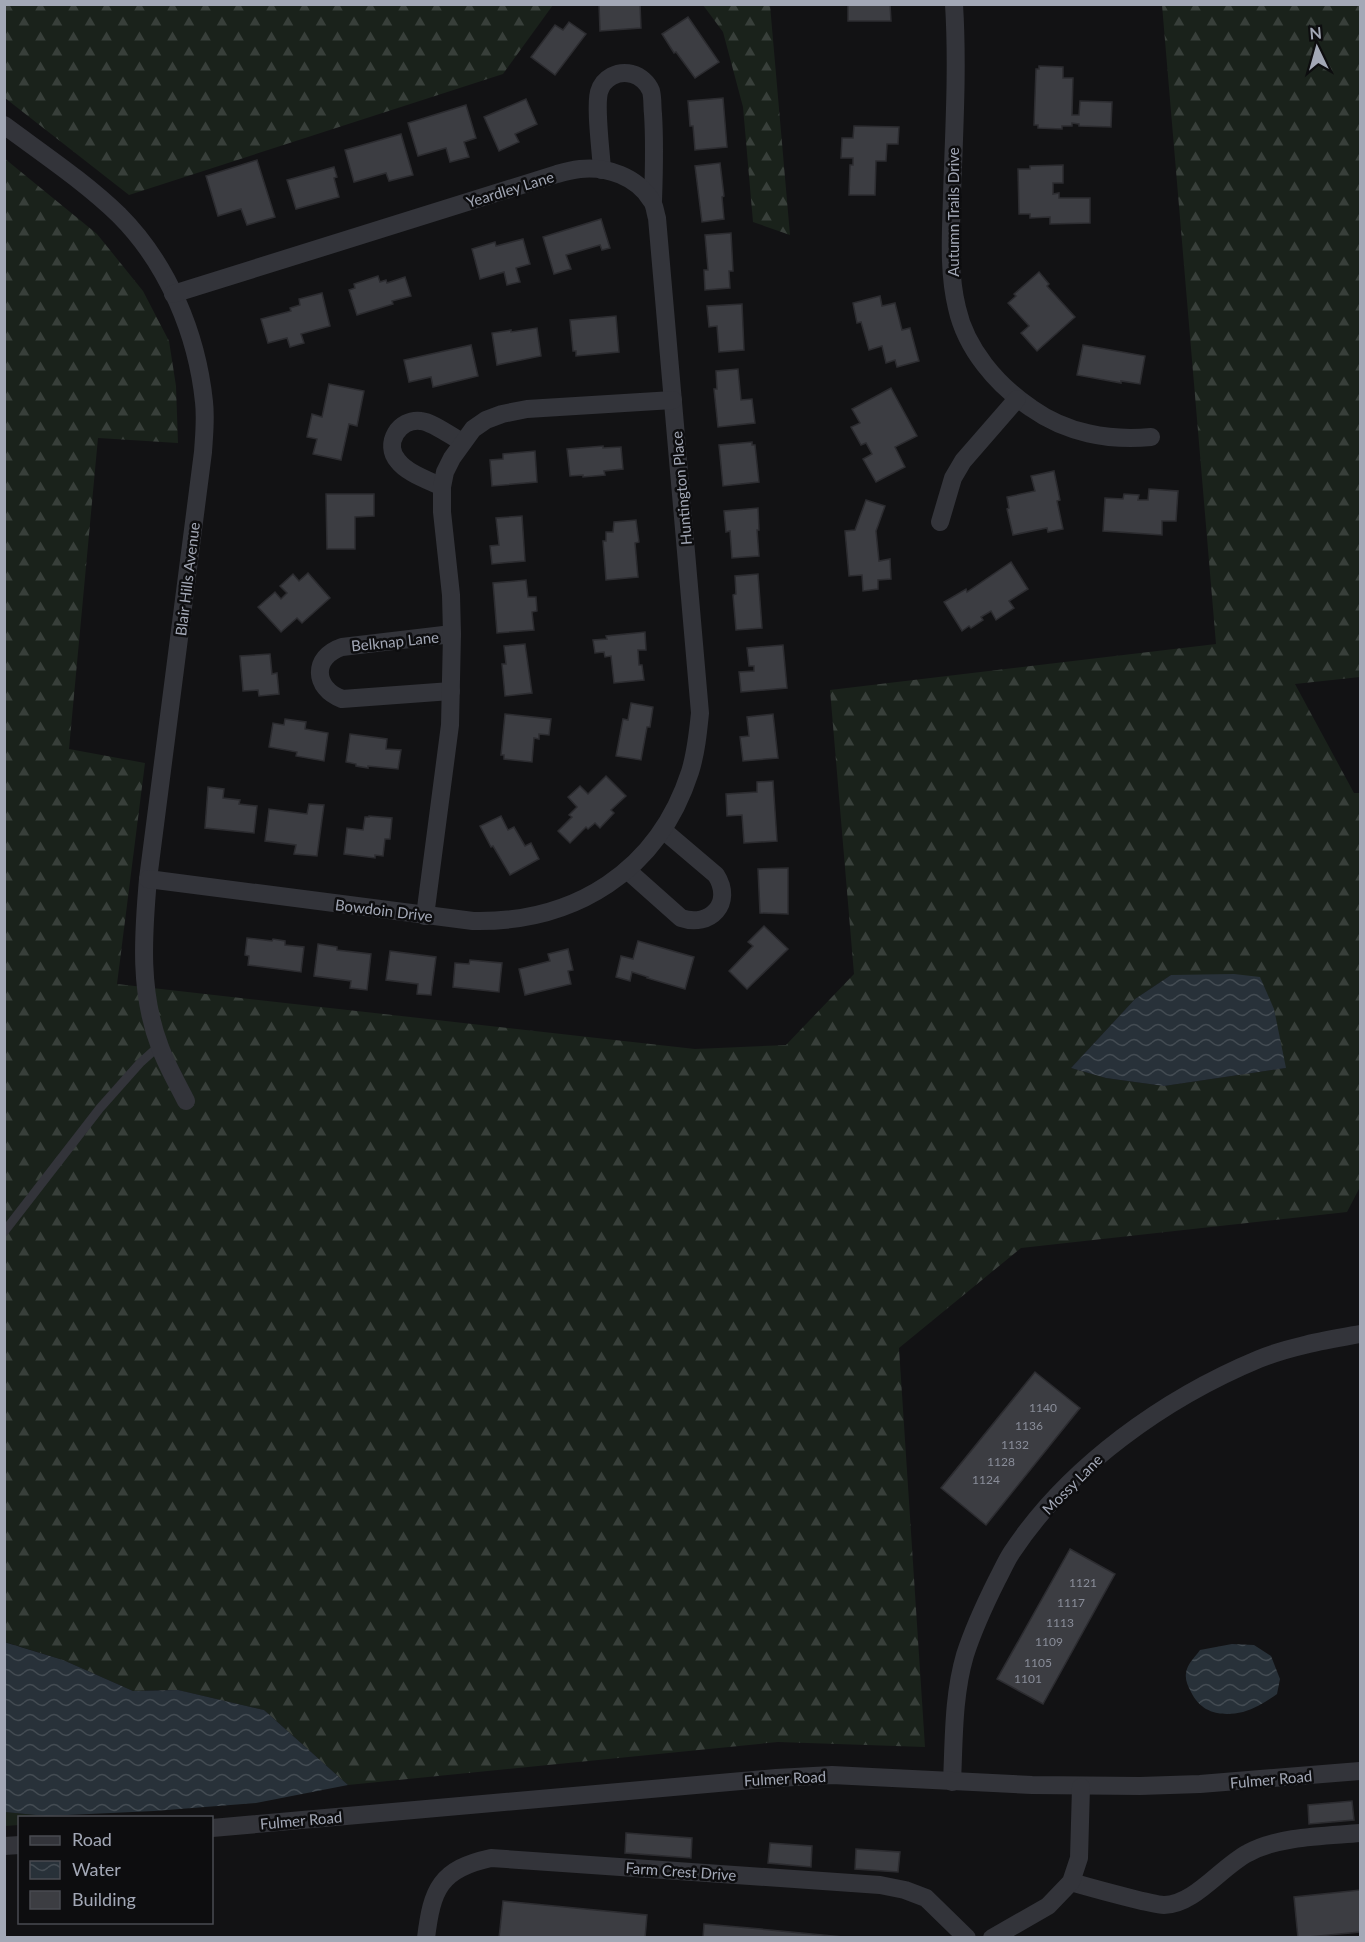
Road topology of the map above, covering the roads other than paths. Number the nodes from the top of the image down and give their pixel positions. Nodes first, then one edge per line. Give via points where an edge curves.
1 (954, 4) edge
2 (4, 125) edge
3 (602, 170) junction
4 (653, 201) junction
5 (173, 294) junction
6 (1017, 399) junction
7 (673, 400) junction
8 (1151, 437) dead end
9 (462, 442) junction
10 (442, 487) junction
11 (940, 522) dead end
12 (452, 634) junction
13 (451, 691) junction
14 (663, 830) junction
15 (620, 875) junction
16 (147, 879) junction
17 (425, 916) junction
18 (159, 1047) junction
19 (186, 1101) dead end
20 (4, 1232) edge
21 (1360, 1334) edge
22 (1360, 1771) edge
23 (952, 1782) junction
24 (1081, 1787) junction
25 (213, 1828) edge
26 (1360, 1833) edge
27 (1071, 1882) junction
28 (426, 1938) edge
29 (967, 1938) edge
30 (992, 1938) edge

1 - 6 street, Autumn Trails Drive via 951,273 957,310 967,334 982,362
2 - 5 street, Blair Hills Avenue via 120,216 160,268
3 - 4 street via 638,184
3 - 4 street via 598,99 601,87 617,73 638,75 651,91 655,143
3 - 5 street, Yeardley Lane via 557,174
4 - 7 street, Huntington Place
5 - 16 street, Blair Hills Avenue via 196,357 205,429
6 - 8 street, Autumn Trails Drive via 1041,416 1099,437
6 - 11 street via 963,461 953,478
7 - 9 street, Belknap Lane via 527,409 486,420
7 - 14 street, Huntington Place via 700,713 690,771
9 - 10 street, Belknap Lane via 445,472
9 - 10 street via 421,421 410,421 395,434 393,454 398,461
10 - 12 street, Belknap Lane
12 - 13 street, Belknap Lane
12 - 13 street, Belknap Lane via 342,647 328,654 320,673 324,688 342,699
13 - 17 street, Belknap Lane
14 - 15 street, Huntington Place
14 - 15 street via 716,875 722,898 711,916 702,921 681,918
15 - 17 street, Bowdoin Drive via 572,904 527,918 485,921
16 - 17 street, Bowdoin Drive
16 - 18 street, Blair Hills Avenue via 143,962
18 - 19 street, Blair Hills Avenue
18 - 20 lane via 100,1108
21 - 23 street, Mossy Lane via 1261,1358 1204,1385 1149,1418 1094,1459 1045,1509 1011,1553 965,1656 955,1707
22 - 24 street, Fulmer Road via 1200,1784
23 - 24 street, Fulmer Road
23 - 25 street, Fulmer Road via 832,1776 776,1778
24 - 27 street via 1079,1858
26 - 27 street via 1304,1838 1249,1852 1194,1896 1163,1906
27 - 30 street via 1048,1906
28 - 29 street, Farm Crest Drive via 433,1897 442,1882 455,1870 491,1858 880,1885 926,1898

